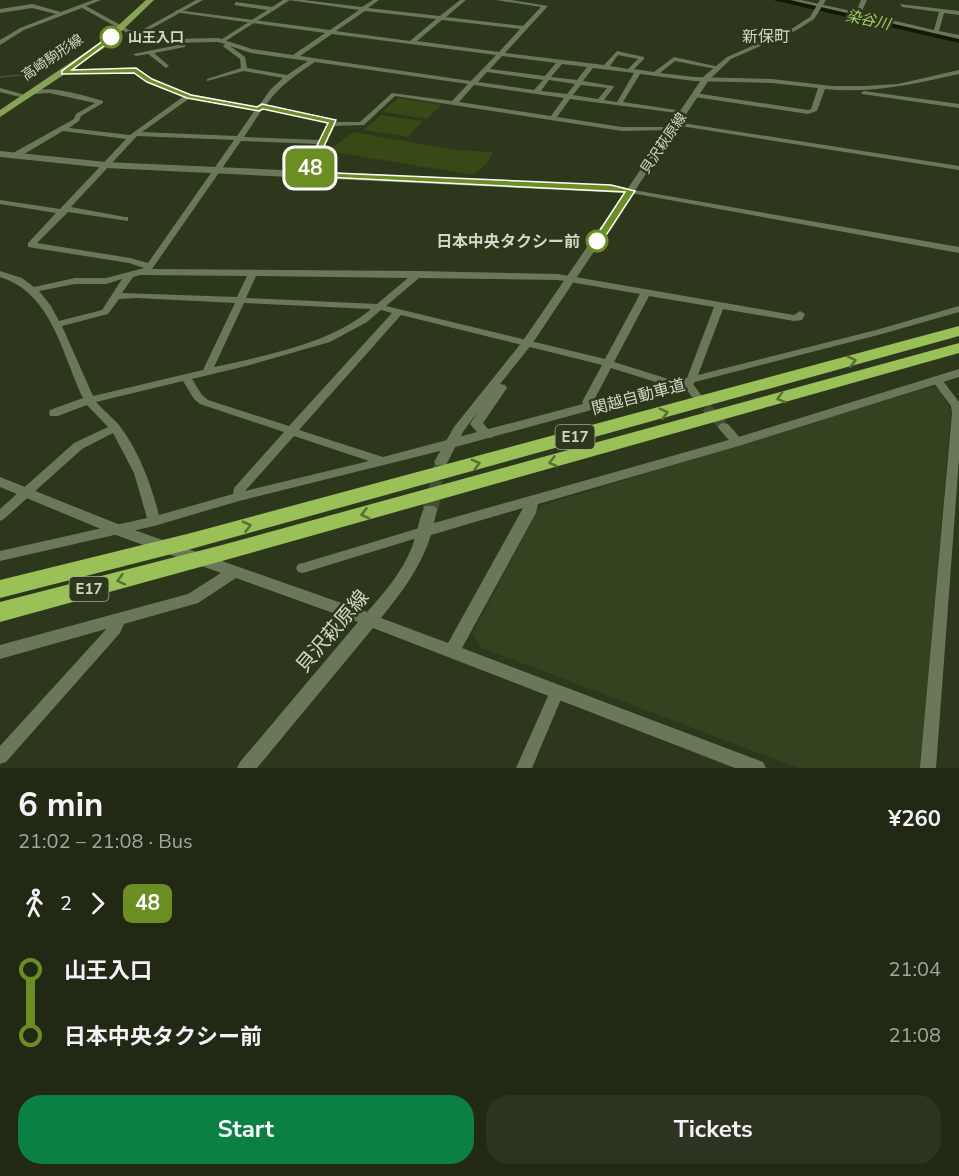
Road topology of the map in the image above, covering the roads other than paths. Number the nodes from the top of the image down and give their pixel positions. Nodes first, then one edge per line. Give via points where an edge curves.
1 (18, 0) edge
2 (98, 0) edge
3 (143, 0) edge
4 (150, 0) edge
5 (200, 0) edge
6 (289, 0) edge
7 (376, 0) edge
8 (463, 0) edge
9 (499, 0) edge
10 (794, 0) edge
11 (864, 0) edge
12 (903, 2) edge
13 (236, 4) dead end
14 (820, 5) edge
15 (32, 6) junction
16 (82, 6) junction
17 (273, 9) junction
18 (363, 9) junction
19 (0, 11) edge
20 (942, 11) junction
21 (177, 12) junction
22 (959, 13) edge
23 (62, 14) junction
24 (858, 14) junction
25 (441, 18) junction
26 (251, 22) junction
27 (894, 23) junction
28 (119, 27) junction
29 (522, 28) junction
30 (330, 32) junction
31 (936, 32) junction
32 (136, 34) junction
33 (3, 37) edge
34 (959, 37) edge
35 (222, 40) junction
36 (171, 41) junction
37 (0, 42) edge
38 (195, 42) junction
39 (411, 43) junction
40 (177, 47) junction
41 (150, 52) junction
42 (184, 53) dead end
43 (136, 54) dead end
44 (500, 54) junction
45 (295, 57) junction
46 (529, 58) junction
47 (314, 60) junction
48 (560, 62) junction
49 (697, 64) junction
50 (166, 66) dead end
51 (591, 66) junction
52 (716, 67) junction
53 (605, 68) junction
54 (244, 69) junction
55 (486, 69) junction
56 (629, 71) junction
57 (64, 72) junction
58 (638, 72) junction
59 (959, 72) edge
60 (514, 73) junction
61 (656, 74) junction
62 (530, 76) junction
63 (288, 77) junction
64 (547, 78) junction
65 (683, 78) junction
66 (706, 79) junction
67 (209, 80) dead end
68 (580, 82) junction
69 (472, 83) junction
70 (822, 87) junction
71 (832, 88) junction
72 (0, 90) edge
73 (518, 90) junction
74 (35, 92) junction
75 (536, 92) junction
76 (20, 95) junction
77 (695, 95) junction
78 (189, 96) junction
79 (569, 97) junction
80 (600, 101) junction
81 (454, 103) junction
82 (619, 104) junction
83 (959, 106) edge
84 (0, 108) edge
85 (260, 108) junction
86 (683, 113) junction
87 (0, 114) edge
88 (553, 118) junction
89 (333, 124) junction
90 (674, 126) junction
91 (62, 129) junction
92 (133, 136) junction
93 (238, 139) junction
94 (322, 142) junction
95 (0, 154) edge
96 (16, 155) junction
97 (106, 165) junction
98 (959, 168) edge
99 (218, 170) junction
100 (307, 174) junction
101 (631, 191) junction
102 (0, 202) edge
103 (65, 210) junction
104 (125, 219) dead end
105 (959, 250) edge
106 (148, 270) junction
107 (253, 273) junction
108 (0, 274) edge
109 (418, 274) junction
110 (129, 276) junction
111 (572, 279) junction
112 (32, 290) junction
113 (646, 292) junction
114 (116, 296) junction
115 (240, 300) junction
116 (720, 304) junction
117 (380, 307) junction
118 (959, 309) edge
119 (398, 312) junction
120 (800, 314) dead end
121 (56, 325) junction
122 (959, 332) edge
123 (526, 344) junction
124 (959, 348) edge
125 (607, 363) junction
126 (508, 370) junction
127 (207, 372) junction
128 (959, 374) edge
129 (186, 377) junction
130 (936, 380) junction
131 (684, 383) junction
132 (696, 395) tunnel mouth
133 (89, 400) junction
134 (590, 406) junction
135 (54, 413) dead end
136 (724, 427) tunnel mouth
137 (115, 428) junction
138 (292, 432) junction
139 (487, 435) junction
140 (737, 442) junction
141 (448, 445) junction
142 (383, 461) junction
143 (441, 462) tunnel mouth
144 (0, 482) edge
145 (26, 491) junction
146 (238, 496) junction
147 (532, 501) junction
148 (430, 510) tunnel mouth
149 (0, 516) edge
150 (154, 521) junction
151 (118, 530) junction
152 (426, 531) junction
153 (0, 556) edge
154 (303, 567) dead end
155 (233, 573) junction
156 (0, 589) edge
157 (0, 612) edge
158 (119, 620) junction
159 (370, 620) junction
160 (452, 651) junction
161 (0, 652) edge
162 (557, 692) junction
163 (0, 757) edge
164 (246, 768) edge
165 (524, 768) edge
166 (757, 768) edge
167 (928, 768) edge

1 - 15 street
2 - 16 street
3 - 28 main road, 高崎駒形線
4 - 28 main road, 高崎駒形線
5 - 21 street
6 - 17 street
6 - 18 street
7 - 18 street
8 - 25 street
9 - 29 street via 545,6
10 - 14 street
11 - 24 street
12 - 20 street
12 - 27 street
13 - 17 street
14 - 24 street
14 - 52 street, 貝沢萩原線 via 812,18 795,29
15 - 19 street
15 - 23 street
16 - 23 street
16 - 28 street
17 - 26 street
18 - 25 street
18 - 30 street
20 - 22 street
20 - 31 street
21 - 26 street
21 - 32 street
23 - 33 street
24 - 27 street
25 - 29 street
25 - 39 street
26 - 30 street
26 - 35 street
27 - 31 street
28 - 32 street
28 - 57 main road, 高崎駒形線
28 - 76 main road, 高崎駒形線
29 - 44 street
30 - 39 street
30 - 45 street
31 - 34 street
32 - 36 street
33 - 37 street
35 - 38 street
35 - 45 street via 244,50
35 - 54 street via 243,58
36 - 38 street
36 - 40 street
38 - 40 street
39 - 44 street
40 - 41 street
40 - 42 street
41 - 43 street
41 - 50 street
44 - 46 street
44 - 55 street
45 - 47 street
46 - 48 street
46 - 60 street
47 - 63 street
47 - 69 street
48 - 51 street
48 - 64 street
49 - 52 street
49 - 61 street via 674,59
49 - 65 street
51 - 53 street
51 - 68 street
52 - 66 street, 貝沢萩原線
53 - 56 street
53 - 56 street via 617,53 642,58
54 - 63 street
54 - 67 street
55 - 60 street
55 - 69 street
56 - 58 street
57 - 74 main road, 高崎駒形線
57 - 78 street via 136,70 150,81
58 - 61 street
58 - 82 street
59 - 71 street via 898,86
60 - 62 street
61 - 65 street
62 - 64 street
62 - 73 street
63 - 85 street
64 - 68 street
64 - 75 street
65 - 66 street
66 - 70 street
66 - 77 street, 貝沢萩原線
68 - 79 street
68 - 80 street via 611,87
69 - 73 street
69 - 81 street
70 - 71 street
70 - 77 street via 814,111 808,112
71 - 83 street
72 - 76 street
73 - 75 street
74 - 87 main road, 高崎駒形線
74 - 91 street via 49,91 101,102
75 - 79 street
76 - 84 main road, 高崎駒形線
77 - 86 street, 貝沢萩原線
78 - 85 street
78 - 92 street
79 - 80 street
79 - 88 street
80 - 82 street
81 - 88 street
81 - 89 street via 394,94 362,124
82 - 86 street
85 - 89 street
85 - 93 street
86 - 90 street, 貝沢萩原線
88 - 90 street via 622,129
89 - 94 street
90 - 98 street
90 - 101 street, 貝沢萩原線
91 - 92 street
91 - 96 street
92 - 93 street
92 - 97 street
93 - 94 street
93 - 99 street
94 - 100 street
95 - 96 street
96 - 97 street
97 - 99 street
97 - 103 street
99 - 100 street
99 - 106 street
100 - 101 street
101 - 105 street
101 - 111 street, 貝沢萩原線
102 - 103 street
103 - 104 street
103 - 106 street via 31,245 130,261
106 - 107 street
106 - 110 street
107 - 109 street
107 - 115 street
108 - 112 street via 12,276
109 - 111 street
109 - 117 street
110 - 112 street
110 - 114 street
111 - 113 street
111 - 123 street, 貝沢萩原線
112 - 121 street via 48,308
113 - 116 street
113 - 125 street
114 - 115 street
114 - 121 street via 102,313
115 - 117 street
115 - 127 street
116 - 120 street via 794,318
116 - 131 street
117 - 119 street
117 - 127 street via 327,340
118 - 131 street
119 - 123 street
119 - 138 street
121 - 133 street
156 -> 122 highway, 関越自動車道 / E17 via 147,553
123 - 125 street
123 - 126 street, 貝沢萩原線
124 -> 157 highway, E17 via 222,554
125 - 131 street
125 - 134 street via 587,402
126 - 139 street via 500,390 476,424
126 - 141 street, 貝沢萩原線 via 460,425
127 - 129 street
128 - 130 street
129 - 133 street
129 - 138 street via 204,402
130 - 140 street
130 - 167 street via 956,405 957,413
131 - 132 street
131 - 134 street
133 - 135 street
133 - 137 street
134 - 139 street
136 - 140 street
137 - 145 street via 78,446
137 - 150 street via 136,462
138 - 142 street
138 - 146 street via 238,491
139 - 141 street
140 - 147 street
141 - 142 street
141 - 143 street, 貝沢萩原線
142 - 146 street
144 - 145 street
145 - 149 street
145 - 151 street
146 - 150 street
147 - 152 street
147 - 160 street
148 - 152 street, 貝沢萩原線
150 - 151 street
151 - 153 street
151 - 155 street
152 - 154 street
152 - 159 street, 貝沢萩原線 via 400,584
155 - 158 street via 193,599
155 - 159 street
158 - 161 street
158 - 163 street via 116,629
159 - 160 street
159 - 164 street, 貝沢萩原線
160 - 162 street
162 - 165 street
162 - 166 street

